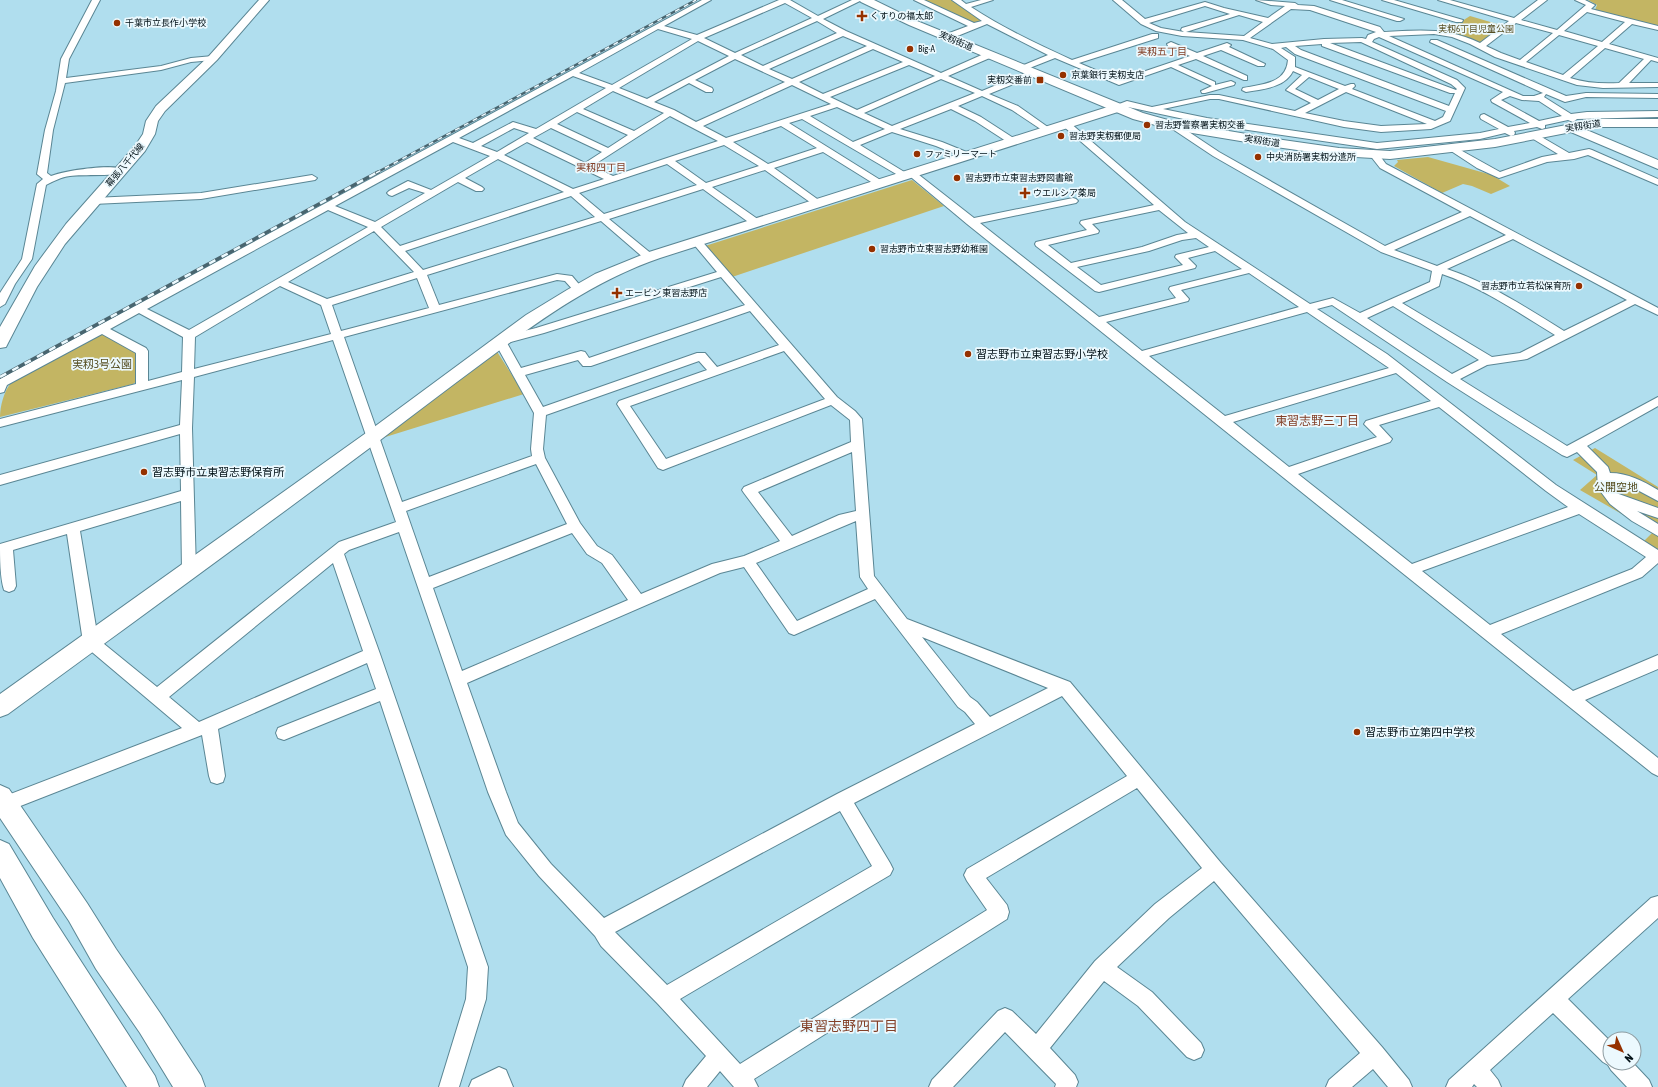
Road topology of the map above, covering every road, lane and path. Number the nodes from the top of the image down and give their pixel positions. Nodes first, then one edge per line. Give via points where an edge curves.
1 (96, 0) edge
2 (264, 0) edge
3 (707, 0) edge
4 (785, 0) edge
5 (858, 0) edge
6 (865, 0) edge
7 (918, 0) edge
8 (956, 0) edge
9 (989, 0) edge
10 (1117, 0) edge
11 (1260, 0) edge
12 (1315, 0) edge
13 (1334, 0) edge
14 (1386, 0) edge
15 (1442, 0) edge
16 (1542, 0) edge
17 (1579, 0) edge
18 (1485, 3) dead end
19 (966, 6) junction
20 (1305, 6) junction
21 (1417, 9) junction
22 (1475, 9) junction
23 (1587, 10) junction
24 (1238, 13) junction
25 (818, 18) junction
26 (1400, 19) junction
27 (1459, 20) junction
28 (1515, 20) junction
29 (987, 21) junction
30 (1269, 21) junction
31 (1631, 21) junction
32 (1144, 22) junction
33 (974, 26) junction
34 (658, 27) junction
35 (1658, 28) edge
36 (1176, 32) junction
37 (1559, 32) junction
38 (843, 33) junction
39 (1415, 33) junction
40 (1441, 33) junction
41 (1381, 34) junction
42 (1155, 36) dead end
43 (947, 37) junction
44 (698, 38) junction
45 (1245, 38) junction
46 (1318, 42) junction
47 (1434, 42) dead end
48 (1367, 43) junction
49 (1171, 44) dead end
50 (1288, 45) junction
51 (1604, 45) junction
52 (873, 46) junction
53 (1274, 46) junction
54 (1480, 46) junction
55 (736, 55) junction
56 (989, 55) junction
57 (1054, 55) junction
58 (1197, 56) junction
59 (1654, 57) edge
60 (213, 58) junction
61 (1403, 59) junction
62 (909, 62) junction
63 (1073, 62) junction
64 (1521, 63) junction
65 (1261, 64) dead end
66 (1172, 65) junction
67 (1387, 67) junction
68 (764, 68) junction
69 (1292, 68) junction
70 (1027, 71) junction
71 (573, 73) junction
72 (1308, 74) junction
73 (942, 76) junction
74 (1244, 78) dead end
75 (1366, 78) junction
76 (1564, 79) junction
77 (689, 80) junction
78 (62, 81) junction
79 (792, 82) junction
80 (1231, 83) dead end
81 (1212, 84) dead end
82 (1658, 85) edge
83 (1621, 86) junction
84 (613, 87) junction
85 (1345, 89) junction
86 (709, 90) dead end
87 (1246, 90) dead end
88 (1510, 92) junction
89 (1459, 93) junction
90 (1551, 93) junction
91 (982, 94) junction
92 (1658, 96) edge
93 (1210, 97) junction
94 (823, 98) junction
95 (1541, 99) junction
96 (648, 102) junction
97 (1318, 103) junction
98 (838, 104) junction
99 (952, 106) junction
100 (1117, 108) junction
101 (576, 109) junction
102 (1150, 109) junction
103 (1451, 110) junction
104 (671, 112) junction
105 (857, 113) junction
106 (1298, 113) junction
107 (804, 116) junction
108 (1484, 117) dead end
109 (1657, 121) edge
110 (782, 123) junction
111 (1574, 123) junction
112 (550, 124) junction
113 (1066, 124) junction
114 (1434, 124) junction
115 (697, 125) junction
116 (1174, 126) junction
117 (893, 130) junction
118 (1048, 130) junction
119 (1508, 131) junction
120 (536, 132) junction
121 (1530, 132) junction
122 (635, 135) junction
123 (452, 138) junction
124 (526, 138) junction
125 (1012, 141) junction
126 (726, 142) junction
127 (853, 145) junction
128 (474, 146) junction
129 (824, 149) junction
130 (1452, 149) junction
131 (609, 152) junction
132 (497, 154) junction
133 (1374, 154) junction
134 (966, 155) junction
135 (1567, 156) junction
136 (668, 160) junction
137 (1658, 165) edge
138 (586, 166) junction
139 (769, 167) junction
140 (121, 170) junction
141 (907, 174) junction
142 (312, 178) dead end
143 (457, 178) junction
144 (49, 179) junction
145 (612, 179) junction
146 (1658, 182) edge
147 (879, 183) junction
148 (705, 186) junction
149 (479, 189) dead end
150 (572, 192) junction
151 (392, 193) dead end
152 (432, 193) junction
153 (1073, 201) dead end
154 (93, 202) junction
155 (817, 202) junction
156 (327, 206) junction
157 (1160, 207) junction
158 (1470, 212) junction
159 (603, 217) junction
160 (755, 222) junction
161 (971, 222) junction
162 (375, 226) junction
163 (1197, 235) junction
164 (1514, 235) junction
165 (696, 241) junction
166 (1216, 248) junction
167 (399, 250) junction
168 (1385, 250) junction
169 (649, 257) junction
170 (1070, 266) junction
171 (1438, 269) junction
172 (1250, 270) junction
173 (724, 273) junction
174 (421, 274) junction
175 (280, 282) junction
176 (578, 289) junction
177 (1635, 300) junction
178 (1393, 302) junction
179 (326, 303) junction
180 (0, 304) edge
181 (753, 306) junction
182 (139, 309) junction
183 (435, 309) junction
184 (1310, 309) junction
185 (1658, 312) edge
186 (1359, 317) junction
187 (1096, 321) junction
188 (102, 329) junction
189 (1563, 335) junction
190 (189, 336) junction
191 (336, 336) junction
192 (500, 341) junction
193 (0, 343) edge
194 (787, 346) junction
195 (1139, 355) junction
196 (1490, 361) junction
197 (1398, 369) junction
198 (715, 372) junction
199 (518, 373) junction
200 (188, 374) junction
201 (1451, 379) junction
202 (142, 386) junction
203 (0, 389) edge
204 (833, 400) junction
205 (1658, 401) edge
206 (1440, 402) junction
207 (540, 413) junction
208 (1222, 421) junction
209 (0, 423) edge
210 (186, 428) junction
211 (372, 436) junction
212 (858, 444) junction
213 (1579, 446) junction
214 (539, 458) junction
215 (1287, 473) junction
216 (1604, 478) junction
217 (0, 480) edge
218 (187, 494) junction
219 (1658, 496) edge
220 (1613, 498) junction
221 (1580, 508) junction
222 (398, 509) junction
223 (1658, 513) edge
224 (862, 514) junction
225 (403, 525) junction
226 (575, 526) junction
227 (73, 528) junction
228 (1658, 531) edge
229 (789, 542) junction
230 (3, 548) edge
231 (336, 553) junction
232 (1658, 556) edge
233 (747, 560) junction
234 (1410, 570) junction
235 (189, 571) junction
236 (424, 585) junction
237 (10, 586) dead end
238 (878, 591) junction
239 (638, 602) junction
240 (902, 623) junction
241 (1487, 633) junction
242 (91, 642) junction
243 (372, 654) junction
244 (1658, 662) edge
245 (457, 680) junction
246 (1064, 687) junction
247 (385, 692) junction
248 (157, 697) junction
249 (1572, 699) junction
250 (0, 707) edge
251 (203, 727) junction
252 (988, 727) junction
253 (284, 734) dead end
254 (1658, 768) edge
255 (217, 776) dead end
256 (1139, 778) junction
257 (843, 800) junction
258 (2, 802) edge
259 (0, 853) edge
260 (1215, 869) junction
261 (1658, 905) edge
262 (602, 929) junction
263 (1102, 968) junction
264 (665, 997) junction
265 (1554, 999) junction
266 (1602, 1047) edge
267 (1037, 1049) junction
268 (1194, 1050) dead end
269 (1374, 1054) junction
270 (719, 1056) junction
271 (1475, 1070) junction
272 (1626, 1071) edge
273 (743, 1082) edge
274 (144, 1087) edge
275 (190, 1087) edge
276 (449, 1087) edge
277 (479, 1087) edge
278 (502, 1087) edge
279 (693, 1087) edge
280 (939, 1087) edge
281 (1064, 1087) edge
282 (1336, 1087) edge
283 (1402, 1087) edge
284 (1456, 1087) edge
285 (1491, 1087) edge
286 (1642, 1087) edge

1 - 78 street via 65,59
2 - 60 street, 幕張八千代線
3 - 34 street
4 - 25 street
4 - 44 street
5 - 25 street
6 - 43 main road, 実籾街道
7 - 33 street
8 - 19 street
9 - 19 street
10 - 32 street
11 - 20 street via 1271,4
12 - 20 street
13 - 26 street
14 - 21 street
15 - 22 street
16 - 28 street
17 - 23 street via 1591,5
18 - 22 street
19 - 29 street
20 - 30 street via 1288,8
20 - 41 street via 1377,29
21 - 26 street
21 - 27 street
22 - 27 street
22 - 28 street
23 - 31 street
23 - 37 street
24 - 30 street
24 - 32 street via 1205,4
24 - 36 street
25 - 38 street
25 - 55 street
26 - 39 street via 1400,24
27 - 40 street
28 - 37 street
28 - 54 street
29 - 33 street
29 - 57 street
30 - 45 street
31 - 35 street
31 - 51 street
32 - 36 street via 1150,26
33 - 43 street
34 - 44 street
34 - 71 street
36 - 45 street via 1226,34
37 - 51 street
37 - 64 street
38 - 52 street
38 - 68 street
39 - 40 street
39 - 41 street
40 - 54 street
41 - 48 street via 1371,36
41 - 88 street
42 - 63 street
43 - 56 main road, 実籾街道
44 - 55 street
44 - 84 street
45 - 53 street
46 - 48 street via 1362,40
46 - 50 street
46 - 67 street
47 - 90 street
48 - 61 street
49 - 58 street
50 - 53 street
50 - 75 street via 1298,52
51 - 59 street
51 - 76 street
52 - 62 street
52 - 79 street
53 - 69 street via 1292,59
54 - 64 street
55 - 68 street
55 - 77 street
56 - 70 main road, 実籾街道
56 - 73 street
57 - 63 street
57 - 70 street
58 - 65 street via 1225,46
58 - 66 street
58 - 74 street
59 - 83 street
60 - 78 street via 191,60 161,68
60 - 140 street, 幕張八千代線 via 160,109 152,121 147,138
61 - 67 street
61 - 89 street via 1454,82 1461,88
62 - 73 street
62 - 94 street
63 - 66 street via 1119,83
64 - 76 street
66 - 81 street
67 - 75 street
67 - 89 street
68 - 79 street
69 - 72 street
69 - 87 street via 1287,77 1269,86
70 - 91 street
70 - 100 main road, 実籾街道
71 - 84 street
71 - 123 street
72 - 85 street
72 - 97 street via 1290,90
73 - 91 street
73 - 105 street
75 - 85 street
75 - 103 street
76 - 83 street via 1577,83
77 - 86 street
77 - 96 street
78 - 144 street via 48,130 42,174
79 - 94 street
79 - 115 street
80 - 93 street via 1204,91
82 - 83 street
84 - 96 street
84 - 101 street
85 - 97 street
85 - 114 street
88 - 95 street via 1522,98
88 - 121 street via 1495,100
89 - 103 street
90 - 92 street via 1565,99 1586,94
90 - 95 street via 1538,97
91 - 99 street
91 - 118 street via 1015,108
93 - 102 street
93 - 106 street
94 - 98 street
95 - 111 street
96 - 104 street
97 - 106 street
98 - 105 street
98 - 107 street
99 - 117 street
99 - 125 street
100 - 102 street via 1127,104
100 - 113 street
100 - 116 main road, 実籾街道
101 - 112 street
101 - 122 street
102 - 119 street via 1207,121 1370,146 1468,138
103 - 114 street via 1447,118
104 - 115 street
104 - 122 street
105 - 117 street
106 - 114 street via 1344,124 1381,129
107 - 110 street
107 - 127 street
108 - 119 street
109 - 111 main road, 実籾街道
110 - 126 street
110 - 129 street
111 - 121 street
111 - 121 main road, 実籾街道 via 1551,131
111 - 137 street
112 - 120 street
112 - 131 street
113 - 118 street
113 - 157 street
115 - 126 street
116 - 133 main road, 実籾街道 via 1316,149
116 - 168 street via 1216,154
117 - 127 street
117 - 134 street
118 - 125 street
119 - 121 street
119 - 121 street
120 - 124 street
120 - 128 street via 513,125
121 - 130 main road, 実籾街道 via 1496,143
121 - 135 street
122 - 131 street
123 - 128 street
123 - 156 street via 416,155
124 - 132 street
124 - 138 street
125 - 134 street
126 - 136 street
126 - 139 street
127 - 141 street
128 - 132 street
129 - 139 street
129 - 147 street
130 - 133 main road, 実籾街道
130 - 135 street via 1499,174 1545,159
131 - 138 street
132 - 143 street
132 - 150 street
133 - 158 street via 1383,166
134 - 141 street
135 - 146 street via 1589,152
136 - 145 street
136 - 148 street
138 - 145 street
139 - 148 street
139 - 155 street
140 - 144 street via 66,173
140 - 154 street, 幕張八千代線
141 - 147 street
141 - 161 street
142 - 154 street via 201,196
143 - 149 street
143 - 152 street
144 - 180 street via 42,184 27,259
145 - 150 street
147 - 155 street
148 - 159 street
148 - 160 street
150 - 159 street
150 - 167 street
151 - 152 street via 408,184
152 - 162 street
153 - 161 street
154 - 193 street, 幕張八千代線 via 65,235 36,276
155 - 160 street
156 - 162 street
156 - 182 street
157 - 163 street
157 - 170 street via 1085,223 1094,231 1040,244
158 - 164 street
158 - 168 street
159 - 169 street
159 - 174 street
160 - 165 street
161 - 187 street
162 - 167 street
162 - 175 street
163 - 166 street
163 - 170 street
164 - 171 street
164 - 177 street
165 - 169 street
165 - 173 street
166 - 170 street via 1180,257 1191,266 1099,289
166 - 172 street
167 - 174 street
168 - 171 street
169 - 176 street
171 - 178 street via 1435,284
171 - 189 street via 1508,302
172 - 184 street
172 - 187 street via 1174,289 1184,299
173 - 181 street
173 - 192 street via 540,331
174 - 179 street
174 - 183 street
175 - 179 street
175 - 190 street
176 - 183 street via 568,278 557,277
176 - 192 street via 542,310
177 - 185 street
177 - 189 street
178 - 186 street
178 - 196 street
179 - 191 street
181 - 194 street
181 - 199 street via 587,363 582,355
182 - 188 street
182 - 190 street
183 - 191 street
184 - 186 street via 1333,301
184 - 195 street
184 - 197 street
186 - 201 street
187 - 195 street
188 - 202 street via 142,351
188 - 203 street via 2,383
189 - 196 street via 1523,356
190 - 200 street
191 - 200 street
191 - 211 street
192 - 199 street
192 - 211 street
194 - 198 street
194 - 204 street
195 - 208 street
196 - 201 street
197 - 206 street
197 - 208 street
198 - 204 street via 623,404 663,465
198 - 207 street via 701,356
199 - 207 street
200 - 202 street
200 - 210 street
201 - 213 street via 1567,452
202 - 209 street
204 - 212 street via 856,418
205 - 213 street
206 - 215 street via 1370,424 1386,439
206 - 221 street
207 - 214 street via 537,449
208 - 215 street
210 - 217 street
210 - 218 street
211 - 222 street
211 - 235 street
212 - 224 street
212 - 229 street via 749,490
213 - 216 street via 1603,470
214 - 222 street
214 - 226 street
215 - 234 street
216 - 219 street via 1614,477 1635,482
216 - 220 street via 1606,489
218 - 227 street
218 - 235 street
220 - 223 street
220 - 228 street
221 - 232 street
221 - 234 street
222 - 225 street
224 - 229 street
224 - 238 street via 868,577
225 - 231 street via 344,546
225 - 236 street
226 - 236 street
226 - 239 street via 592,550 607,559
227 - 230 street
227 - 242 street
229 - 233 street
230 - 237 street
231 - 243 street
231 - 248 street
232 - 241 street via 1637,573
233 - 238 street via 794,629
233 - 239 street via 717,568
234 - 241 street
235 - 242 street
236 - 245 street
238 - 240 street
239 - 245 street
240 - 246 street
240 - 252 street via 964,702
241 - 249 street
242 - 248 street
242 - 250 street
243 - 247 street
243 - 251 street
244 - 249 street
245 - 262 street via 512,829 545,870
246 - 252 street
246 - 256 street
247 - 253 street
247 - 276 street via 478,967 476,999
248 - 251 street
249 - 254 street
251 - 255 street
251 - 258 street
252 - 257 street
256 - 260 street
256 - 273 street via 974,875 1000,912
257 - 262 street
257 - 264 street via 884,869
258 - 275 street via 78,912
259 - 274 street
260 - 263 street via 1162,911
260 - 269 street
261 - 265 street
262 - 264 street via 608,939
263 - 267 street
263 - 268 street via 1145,999
264 - 270 street
265 - 266 street
265 - 271 street
267 - 280 street via 1006,1018
267 - 281 street via 1068,1082
269 - 282 street
269 - 283 street
270 - 273 street
270 - 279 street
271 - 284 street
271 - 285 street
272 - 286 street
277 - 278 street via 499,1077

